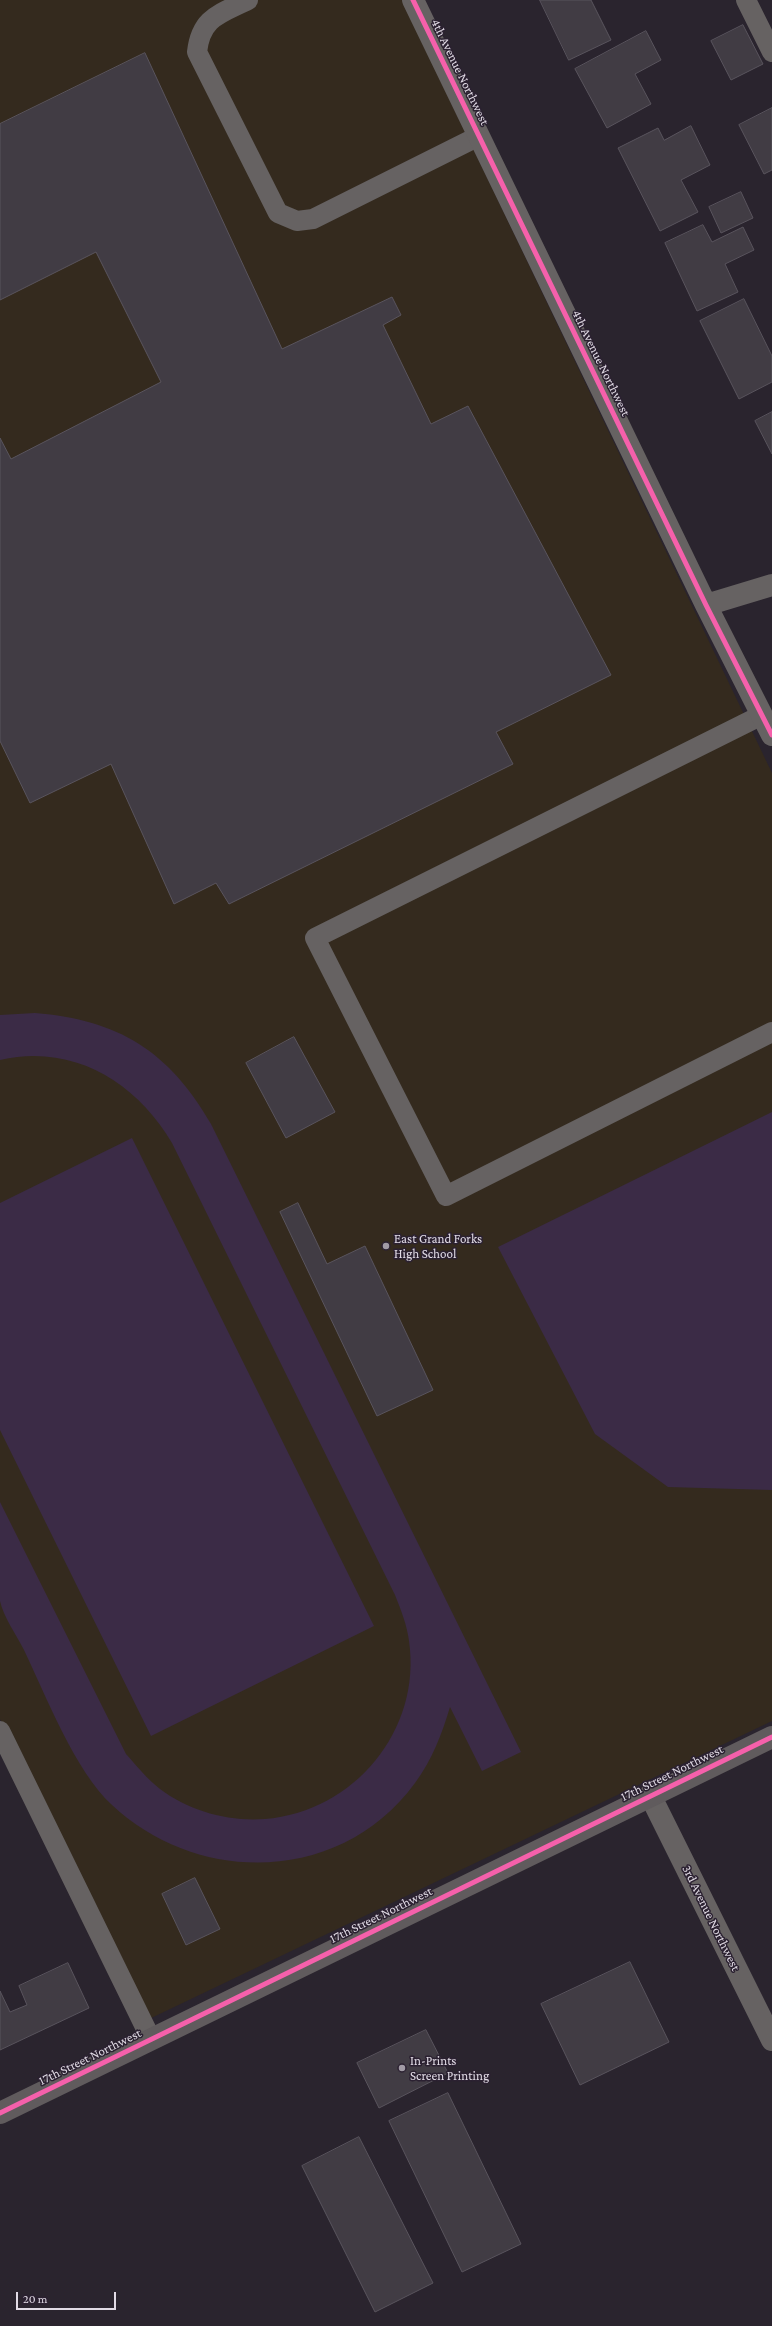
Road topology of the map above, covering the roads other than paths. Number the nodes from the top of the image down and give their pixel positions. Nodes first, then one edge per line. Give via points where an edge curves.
1 (248, 0) edge
2 (413, 0) edge
3 (746, 0) edge
4 (772, 52) edge
5 (479, 136) junction
6 (772, 585) edge
7 (706, 605) junction
8 (762, 714) junction
9 (772, 735) edge
10 (772, 1032) edge
11 (0, 1730) edge
12 (772, 1737) edge
13 (650, 1795) junction
14 (151, 2039) junction
15 (772, 2040) edge
16 (0, 2112) edge

1 - 5 lane via 212,18 199,36 197,52 278,213 297,221 313,219
2 - 5 street, 4th Avenue Northwest
3 - 4 lane
5 - 7 street, 4th Avenue Northwest
6 - 7 street
7 - 8 street, 4th Avenue Northwest
8 - 9 street, 4th Avenue Northwest
8 - 10 lane via 315,938 446,1196
11 - 14 lane
12 - 13 street, 17th Street Northwest
13 - 14 street, 17th Street Northwest
13 - 15 street, 3rd Avenue Northwest
14 - 16 street, 17th Street Northwest

